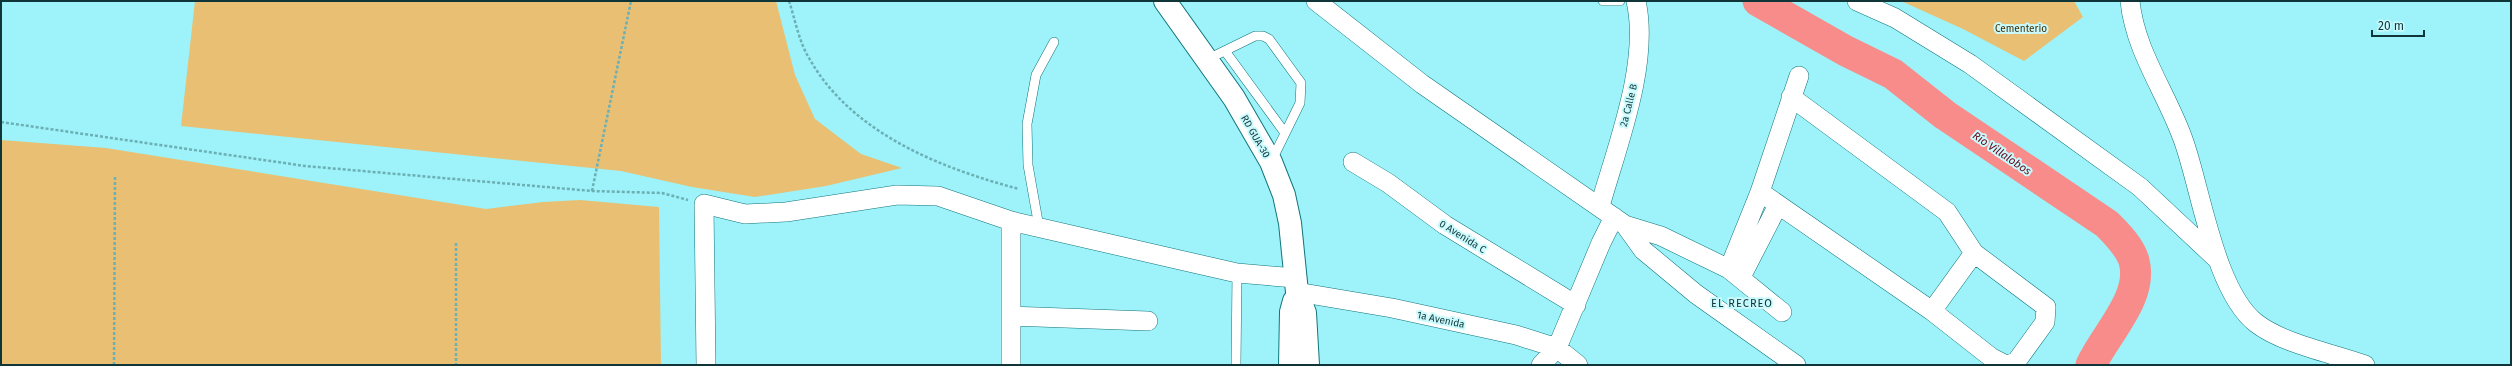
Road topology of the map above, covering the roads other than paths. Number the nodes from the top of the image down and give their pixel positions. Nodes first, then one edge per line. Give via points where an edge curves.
1 (1165, 1) edge
2 (1316, 1) edge
3 (1603, 1) edge
4 (1620, 1) edge
5 (1636, 1) edge
6 (1857, 1) edge
7 (2130, 1) edge
8 (1054, 42) dead end
9 (1216, 55) junction
10 (1799, 76) dead end
11 (1791, 97) junction
12 (1285, 133) junction
13 (1271, 162) junction
14 (1353, 162) dead end
15 (1760, 192) junction
16 (1778, 205) junction
17 (1613, 216) junction
18 (1011, 221) junction
19 (1039, 227) junction
20 (1974, 253) junction
21 (2218, 260) junction
22 (1237, 273) junction
23 (1735, 273) junction
24 (1296, 285) junction
25 (1576, 305) junction
26 (1932, 311) junction
27 (1782, 312) dead end
28 (1011, 316) junction
29 (1148, 321) dead end
30 (1557, 348) junction
31 (706, 365) edge
32 (1011, 365) edge
33 (1236, 365) edge
34 (1290, 365) edge
35 (1308, 365) edge
36 (1541, 365) edge
37 (1578, 365) edge
38 (1796, 365) edge
39 (2365, 365) edge

1 - 9 main road, RD GUA-30
2 - 17 street via 1429,89
3 - 4 lane
5 - 17 street, 2a Calle B via 1640,52
6 - 21 street via 1895,18 1982,72 2140,187
7 - 21 street via 2136,31 2147,60 2184,142
8 - 19 lane via 1036,75 1027,124 1028,165
9 - 12 lane
9 - 12 lane via 1255,36 1269,39 1301,83 1300,102
9 - 13 main road, RD GUA-30 via 1234,98
10 - 11 street
11 - 15 street
11 - 20 street via 1947,212
12 - 13 lane
13 - 24 main road, RD GUA-30 via 1284,195 1290,223
14 - 25 street, 0 Avenida C via 1388,183 1445,226
15 - 16 street
15 - 23 street
16 - 23 street
16 - 26 street
17 - 23 street
17 - 25 street, 2a Calle B
17 - 38 street via 1642,250 1696,294
18 - 19 street, 1a Avenida
18 - 28 street
18 - 31 street, 1a Avenida via 938,196 897,195 786,212 752,213 704,204
19 - 22 street, 1a Avenida
20 - 26 street
20 - 26 street via 2046,307 2045,322 2016,362 2006,365 1992,358
21 - 39 street via 2246,314 2256,323 2290,340
22 - 24 street, 1a Avenida
22 - 33 lane
23 - 27 street
24 - 30 street, 1a Avenida via 1516,334
24 - 34 main road via 1291,312
24 - 35 main road via 1305,313
25 - 30 street, 2a Calle B
28 - 29 street
28 - 32 street
30 - 36 street, 2a Calle B
30 - 37 street, 1a Avenida

